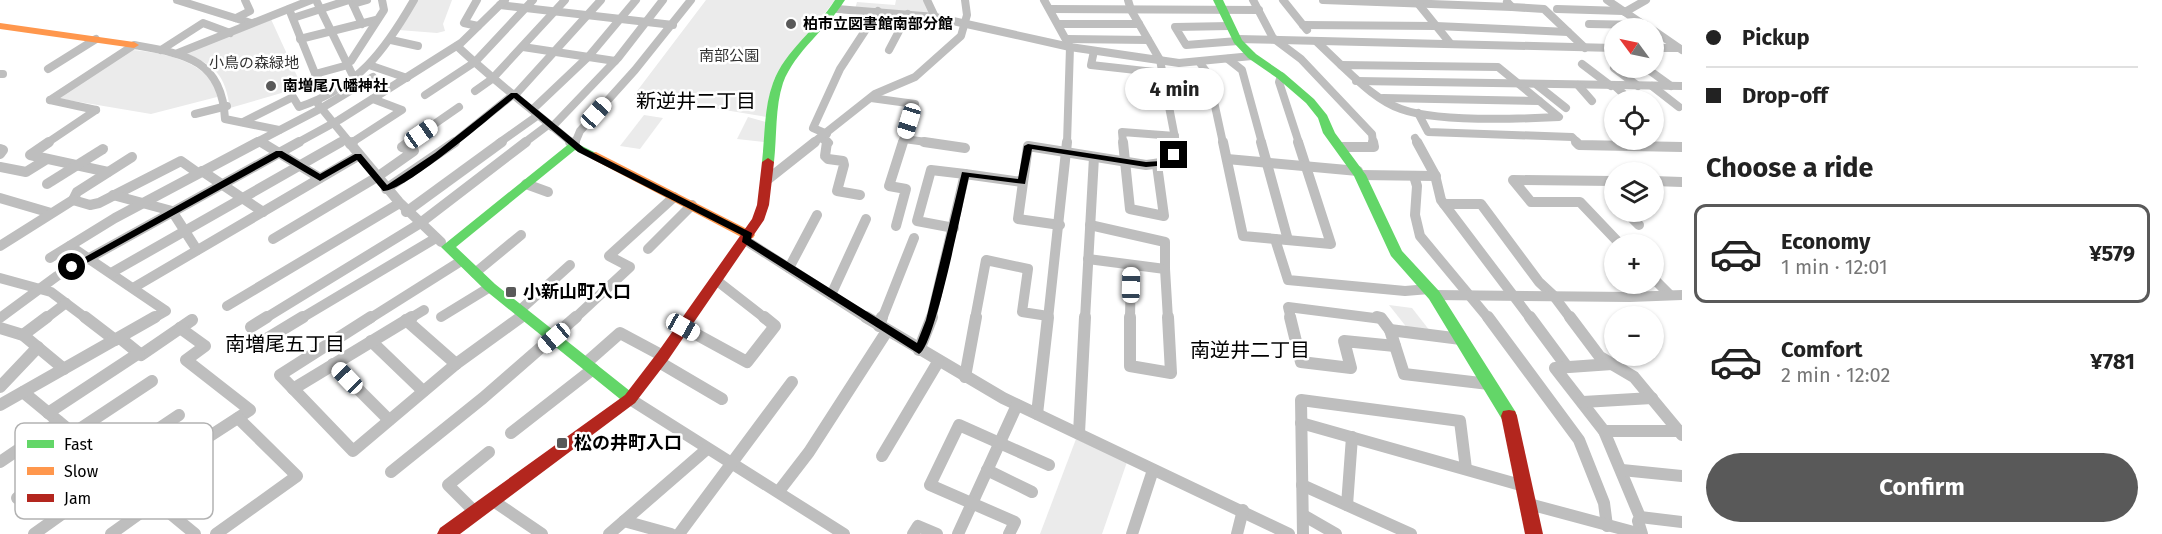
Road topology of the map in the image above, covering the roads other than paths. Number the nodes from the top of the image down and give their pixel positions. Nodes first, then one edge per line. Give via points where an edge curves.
1 (245, 0) edge
2 (279, 0) edge
3 (311, 0) edge
4 (316, 0) edge
5 (367, 0) edge
6 (382, 0) edge
7 (414, 0) edge
8 (477, 0) edge
9 (533, 0) edge
10 (565, 0) edge
11 (601, 0) edge
12 (636, 0) edge
13 (663, 0) edge
14 (691, 0) edge
15 (927, 0) edge
16 (965, 0) edge
17 (1044, 0) edge
18 (1128, 0) edge
19 (1253, 0) edge
20 (1283, 0) edge
21 (1323, 0) edge
22 (1505, 0) edge
23 (1607, 0) edge
24 (1646, 0) edge
25 (184, 1) edge
26 (351, 1) edge
27 (1417, 2) edge
28 (502, 3) edge
29 (838, 4) edge
30 (1220, 4) edge
31 (1512, 7) junction
32 (526, 8) junction
33 (321, 9) junction
34 (1050, 9) junction
35 (1557, 9) dead end
36 (286, 10) junction
37 (472, 10) junction
38 (1131, 10) junction
39 (1259, 10) junction
40 (555, 11) junction
41 (878, 11) junction
42 (492, 12) junction
43 (1624, 12) junction
44 (908, 14) junction
45 (588, 15) junction
46 (935, 17) junction
47 (236, 18) junction
48 (293, 18) junction
49 (1633, 18) edge
50 (622, 19) junction
51 (376, 20) junction
52 (647, 22) junction
53 (252, 23) junction
54 (362, 24) junction
55 (965, 24) junction
56 (1059, 24) junction
57 (1139, 24) junction
58 (1589, 24) dead end
59 (673, 25) junction
60 (1303, 25) junction
61 (1604, 25) edge
62 (0, 26) edge
63 (478, 26) junction
64 (1436, 26) junction
65 (332, 31) junction
66 (1568, 32) junction
67 (230, 33) junction
68 (1235, 35) junction
69 (1273, 38) junction
70 (1664, 38) edge
71 (96, 39) junction
72 (300, 39) junction
73 (391, 40) junction
74 (445, 40) dead end
75 (1149, 40) junction
76 (1316, 41) junction
77 (1069, 43) junction
78 (1449, 44) junction
79 (134, 45) junction
80 (458, 45) junction
81 (418, 46) dead end
82 (523, 47) junction
83 (1585, 48) junction
84 (1604, 48) edge
85 (1664, 48) edge
86 (1680, 49) edge
87 (161, 50) junction
88 (557, 50) junction
89 (889, 50) dead end
90 (1094, 51) junction
91 (178, 53) junction
92 (589, 56) junction
93 (1252, 56) junction
94 (1228, 59) junction
95 (1160, 60) junction
96 (615, 61) junction
97 (475, 62) junction
98 (347, 63) junction
99 (1200, 63) junction
100 (1582, 64) dead end
101 (369, 65) junction
102 (1340, 65) junction
103 (48, 69) dead end
104 (1163, 73) junction
105 (315, 74) junction
106 (1281, 76) junction
107 (373, 77) dead end
108 (354, 78) junction
109 (407, 78) junction
110 (1628, 78) edge
111 (1660, 78) edge
112 (492, 80) junction
113 (1356, 81) junction
114 (1437, 83) junction
115 (1520, 84) junction
116 (1537, 85) junction
117 (1578, 85) junction
118 (1613, 86) junction
119 (1638, 86) junction
120 (1651, 86) junction
121 (1671, 86) junction
122 (1682, 86) edge
123 (1618, 90) edge
124 (475, 91) dead end
125 (330, 92) junction
126 (425, 95) dead end
127 (514, 95) junction
128 (871, 98) junction
129 (1382, 98) junction
130 (373, 99) junction
131 (1450, 99) junction
132 (1539, 101) junction
133 (1592, 101) dead end
134 (319, 105) junction
135 (227, 106) junction
136 (459, 107) dead end
137 (1679, 107) dead end
138 (1566, 108) dead end
139 (535, 113) junction
140 (1418, 113) junction
141 (195, 114) dead end
142 (1459, 115) junction
143 (243, 122) junction
144 (333, 123) junction
145 (550, 126) junction
146 (279, 130) junction
147 (1467, 134) junction
148 (824, 136) junction
149 (1175, 136) junction
150 (1415, 138) dead end
151 (904, 139) junction
152 (259, 141) junction
153 (348, 142) junction
154 (574, 145) junction
155 (1340, 147) junction
156 (1682, 147) edge
157 (965, 148) dead end
158 (0, 149) edge
159 (103, 149) dead end
160 (1067, 152) junction
161 (279, 153) junction
162 (0, 154) edge
163 (358, 156) junction
164 (132, 157) dead end
165 (1094, 157) junction
166 (47, 159) junction
167 (1227, 159) junction
168 (1127, 162) junction
169 (1266, 163) junction
170 (299, 165) junction
171 (1157, 165) junction
172 (76, 166) junction
173 (1305, 166) junction
174 (0, 167) edge
175 (108, 172) junction
176 (200, 172) junction
177 (1359, 173) junction
178 (965, 174) junction
179 (1414, 176) junction
180 (1436, 176) junction
181 (377, 177) junction
182 (320, 178) junction
183 (766, 180) junction
184 (1604, 181) edge
185 (1664, 181) edge
186 (1022, 182) junction
187 (1682, 182) edge
188 (47, 184) dead end
189 (221, 184) junction
190 (526, 184) junction
191 (386, 189) junction
192 (548, 192) dead end
193 (113, 195) junction
194 (860, 195) dead end
195 (674, 197) junction
196 (0, 198) edge
197 (241, 198) junction
198 (73, 200) junction
199 (141, 204) junction
200 (1444, 204) junction
201 (692, 205) junction
202 (402, 208) junction
203 (172, 211) junction
204 (263, 212) junction
205 (51, 213) junction
206 (816, 215) dead end
207 (866, 219) dead end
208 (1636, 222) edge
209 (419, 224) junction
210 (1060, 225) junction
211 (1090, 225) junction
212 (1639, 225) dead end
213 (896, 226) dead end
214 (954, 228) junction
215 (184, 230) junction
216 (1610, 234) edge
217 (521, 235) dead end
218 (747, 237) junction
219 (436, 238) junction
220 (914, 238) dead end
221 (273, 239) dead end
222 (1275, 239) junction
223 (1288, 240) junction
224 (3, 242) edge
225 (70, 246) junction
226 (448, 248) junction
227 (648, 249) dead end
228 (197, 250) junction
229 (50, 258) dead end
230 (88, 258) junction
231 (1088, 259) junction
232 (461, 261) junction
233 (1131, 265) junction
234 (570, 266) dead end
235 (789, 268) junction
236 (1165, 269) junction
237 (111, 273) junction
238 (475, 273) junction
239 (716, 280) junction
240 (2, 281) edge
241 (490, 287) junction
242 (37, 288) junction
243 (133, 288) junction
244 (1664, 289) edge
245 (1431, 292) junction
246 (1470, 294) junction
247 (831, 295) junction
248 (1514, 295) junction
249 (1553, 295) junction
250 (1670, 295) junction
251 (1682, 295) edge
252 (66, 303) junction
253 (227, 306) dead end
254 (424, 310) dead end
255 (522, 313) junction
256 (1048, 316) junction
257 (441, 317) dead end
258 (0, 318) edge
259 (192, 320) dead end
260 (406, 320) junction
261 (251, 327) dead end
262 (683, 327) junction
263 (0, 328) edge
264 (180, 328) junction
265 (883, 328) junction
266 (1390, 330) junction
267 (23, 334) junction
268 (554, 338) junction
269 (118, 339) junction
270 (1461, 339) junction
271 (371, 341) junction
272 (260, 343) dead end
273 (1395, 346) junction
274 (38, 347) junction
275 (919, 350) junction
276 (139, 353) junction
277 (661, 359) junction
278 (1604, 359) edge
279 (938, 362) junction
280 (333, 364) junction
281 (456, 364) junction
282 (1604, 365) edge
283 (590, 366) junction
284 (1615, 366) edge
285 (1568, 367) junction
286 (64, 369) junction
287 (965, 377) junction
288 (152, 381) dead end
289 (792, 382) dead end
290 (1489, 384) junction
291 (0, 387) edge
292 (293, 388) junction
293 (423, 391) junction
294 (23, 392) junction
295 (1652, 398) junction
296 (630, 399) junction
297 (722, 399) dead end
298 (1583, 402) junction
299 (0, 405) edge
300 (1017, 405) junction
301 (48, 413) junction
302 (1037, 414) junction
303 (179, 415) dead end
304 (238, 418) junction
305 (389, 420) junction
306 (59, 422) edge
307 (89, 423) edge
308 (167, 423) edge
309 (1301, 423) junction
310 (1604, 431) junction
311 (511, 433) dead end
312 (1078, 433) junction
313 (1680, 433) edge
314 (213, 434) edge
315 (1352, 437) junction
316 (1000, 442) junction
317 (707, 449) junction
318 (15, 452) edge
319 (489, 452) dead end
320 (882, 456) dead end
321 (0, 462) edge
322 (734, 464) junction
323 (1049, 465) dead end
324 (1466, 469) junction
325 (987, 470) junction
326 (1153, 470) junction
327 (1622, 470) junction
328 (391, 472) dead end
329 (1682, 476) edge
330 (1302, 485) junction
331 (1524, 486) junction
332 (779, 491) junction
333 (1032, 492) dead end
334 (492, 500) junction
335 (972, 503) junction
336 (1529, 504) junction
337 (1347, 505) junction
338 (1243, 510) junction
339 (475, 512) junction
340 (1303, 515) junction
341 (1640, 518) junction
342 (55, 519) edge
343 (132, 519) edge
344 (177, 519) edge
345 (624, 521) junction
346 (1682, 522) edge
347 (1607, 526) junction
348 (192, 533) edge
349 (34, 534) edge
350 (111, 534) edge
351 (216, 534) edge
352 (446, 534) edge
353 (542, 534) edge
354 (609, 534) edge
355 (671, 534) edge
356 (679, 534) edge
357 (844, 534) edge
358 (913, 534) edge
359 (937, 534) edge
360 (958, 534) edge
361 (1009, 534) edge
362 (1132, 534) edge
363 (1237, 534) edge
364 (1289, 534) edge
365 (1303, 534) edge
366 (1336, 534) edge
367 (1411, 534) edge
368 (1534, 534) edge
369 (1642, 534) edge

1 - 47 street via 250,11
2 - 36 street
3 - 36 street
4 - 33 street
5 - 26 street
6 - 51 street via 384,10
7 - 73 street
8 - 37 street
9 - 32 street
10 - 40 street
11 - 45 street
12 - 50 street
13 - 52 street
14 - 59 street
15 - 46 street
16 - 55 street
17 - 34 street
18 - 38 street
19 - 39 street
20 - 60 street
21 - 27 street
22 - 31 street
23 - 43 street
24 - 43 street
25 - 47 street
26 - 33 street
26 - 54 street
27 - 31 street
27 - 64 street
28 - 32 street
28 - 42 street
29 - 41 street
29 - 183 street via 781,77
30 - 38 street
30 - 39 street
30 - 68 street
31 - 66 street via 1544,9
32 - 40 street
32 - 97 street
33 - 48 street
33 - 65 street
34 - 38 street
34 - 56 street
35 - 43 street
36 - 48 street
36 - 53 street
37 - 42 street
37 - 63 street via 464,24
38 - 57 street
39 - 69 street
40 - 45 street
40 - 82 street
41 - 44 street
41 - 148 street via 840,69 813,128
42 - 63 street
43 - 49 street
44 - 46 street
44 - 89 street
45 - 50 street
45 - 88 street
46 - 55 street
47 - 53 street
48 - 72 street
50 - 52 street
50 - 92 street
51 - 54 street
51 - 98 street
52 - 59 street
52 - 96 street
53 - 67 street
54 - 65 street
55 - 77 street
55 - 128 street via 961,36 915,77
56 - 57 street
56 - 77 street
57 - 75 street
58 - 61 street
59 - 154 street via 580,131
60 - 64 street
60 - 76 street
62 - 71 street
63 - 80 street
64 - 66 street
64 - 78 street
65 - 72 street
65 - 98 street
66 - 83 street
67 - 87 street via 203,23
67 - 91 street
68 - 68 street via 1186,45 1174,27
68 - 69 street
68 - 93 street
69 - 76 street
69 - 155 street via 1301,59 1372,134 1374,147
70 - 86 street
71 - 79 street
71 - 103 street
72 - 105 street
73 - 81 street
73 - 101 street
74 - 80 street
75 - 77 street
75 - 95 street
76 - 78 street
76 - 102 street
77 - 90 street
77 - 160 street
78 - 83 street
79 - 87 street
79 - 166 street via 50,100 96,110 30,155
80 - 97 street
80 - 109 street
82 - 88 street
82 - 112 street
83 - 84 street
85 - 86 street
87 - 91 street
88 - 92 street
88 - 127 street
90 - 95 street
90 - 104 street via 1091,65
91 - 135 street via 220,81
92 - 96 street
92 - 139 street
93 - 94 street
93 - 106 street
94 - 99 street
94 - 169 street via 1242,70
95 - 99 street
95 - 104 street
96 - 145 street
97 - 112 street
97 - 126 street
98 - 105 street
98 - 108 street
99 - 167 street via 1208,74
100 - 118 street
101 - 108 street
101 - 109 street
102 - 113 street
102 - 115 street via 1498,67
104 - 149 street
105 - 125 street
106 - 155 street via 1310,101
106 - 173 street via 1279,82
107 - 134 street
108 - 125 street
109 - 130 street
110 - 119 street
111 - 121 street
112 - 124 street
112 - 127 street
113 - 114 street
113 - 129 street
114 - 115 street
114 - 131 street
115 - 116 street
115 - 132 street
116 - 117 street
116 - 138 street
117 - 118 street
117 - 133 street
118 - 119 street
118 - 123 street
119 - 120 street
120 - 121 street
120 - 137 street
121 - 122 street
125 - 134 street
127 - 139 street
127 - 191 street
128 - 148 street
128 - 151 street via 915,104
129 - 131 street
129 - 140 street via 1400,110
130 - 144 street
130 - 153 street via 402,110
131 - 132 street
131 - 142 street
132 - 142 street via 1559,117
134 - 143 street via 298,107 292,97
134 - 144 street
134 - 146 street
135 - 141 street
135 - 143 street via 225,119
136 - 181 street via 402,147 414,151
139 - 145 street
139 - 202 street
140 - 142 street
140 - 147 street via 1428,132
142 - 147 street
143 - 146 street
144 - 153 street
144 - 161 street
145 - 154 street
145 - 209 street
146 - 152 street
147 - 156 street via 1572,137 1579,145
148 - 183 street
148 - 194 street via 829,143 825,156 843,161 844,165 837,191
149 - 168 street via 1122,132
149 - 171 street via 1174,155
150 - 180 street
151 - 157 street
151 - 213 street via 888,186 906,189
152 - 161 street
152 - 176 street
153 - 163 street
153 - 170 street
154 - 190 street
154 - 195 street
155 - 177 street
158 - 162 street
159 - 172 street
160 - 165 street
160 - 186 street via 1028,146
160 - 210 street
161 - 170 street
161 - 189 street
163 - 181 street
163 - 182 street
164 - 175 street
165 - 168 street
165 - 211 street
166 - 172 street
166 - 174 street via 26,172
167 - 169 street
167 - 222 street via 1243,236
168 - 171 street
168 - 171 street via 1130,209 1164,216
169 - 173 street
169 - 223 street
170 - 182 street
170 - 197 street
172 - 175 street
172 - 188 street
173 - 177 street
173 - 223 street via 1331,244
175 - 198 street via 77,192
176 - 189 street
176 - 193 street via 181,161
176 - 199 street
177 - 179 street
177 - 245 street via 1389,241
178 - 186 street
178 - 214 street
178 - 214 street via 931,170 917,221
179 - 180 street
179 - 246 street via 1420,236
180 - 200 street
181 - 191 street
181 - 221 street
182 - 204 street
183 - 218 street via 764,205
184 - 216 street via 1513,180 1531,202 1580,202
185 - 187 street
186 - 210 street via 1018,219
189 - 197 street
189 - 203 street
190 - 192 street
190 - 226 street
191 - 202 street
193 - 198 street via 90,205
193 - 199 street
195 - 201 street
195 - 268 street via 609,256 630,267
196 - 205 street
197 - 204 street
197 - 215 street
198 - 205 street
199 - 203 street
199 - 225 street
200 - 248 street
200 - 249 street via 1481,204
201 - 218 street
201 - 227 street
202 - 209 street
202 - 253 street
203 - 215 street
203 - 230 street
204 - 228 street
205 - 224 street
206 - 235 street
207 - 247 street
208 - 212 street
209 - 219 street
209 - 261 street
210 - 256 street
211 - 231 street
211 - 236 street via 1164,242
214 - 275 street via 931,320
215 - 228 street
215 - 237 street
217 - 238 street
218 - 235 street
218 - 239 street
219 - 226 street
219 - 272 street
220 - 265 street
222 - 223 street
222 - 245 street via 1288,280
225 - 229 street
225 - 230 street
226 - 232 street
228 - 243 street
230 - 237 street
230 - 242 street
231 - 233 street
231 - 312 street
232 - 238 street
232 - 292 street via 280,375
233 - 236 street
233 - 236 street via 1130,366 1172,373
234 - 255 street
235 - 247 street
237 - 243 street
238 - 241 street
239 - 262 street
239 - 262 street via 775,326 747,362
240 - 242 street
241 - 255 street
241 - 257 street
242 - 252 street
242 - 258 street
243 - 269 street via 166,311
244 - 250 street
245 - 246 street
245 - 270 street
246 - 248 street
246 - 347 street via 1579,440 1604,502
247 - 265 street
248 - 249 street
248 - 285 street
249 - 250 street
249 - 278 street
250 - 251 street
252 - 267 street
252 - 269 street
254 - 260 street
255 - 268 street
255 - 281 street
256 - 287 street via 1022,312 1028,269 986,260
256 - 302 street
259 - 264 street
260 - 271 street
260 - 281 street
262 - 277 street
263 - 267 street
264 - 276 street
264 - 304 street via 205,346 186,360 250,410
265 - 275 street
265 - 332 street via 810,452
266 - 270 street
266 - 273 street
266 - 273 street via 1381,318 1288,307 1302,362 1351,368 1344,341
267 - 274 street
268 - 283 street
268 - 328 street via 451,427
269 - 276 street
269 - 286 street
270 - 290 street
271 - 280 street
271 - 293 street
273 - 290 street via 1404,374
274 - 286 street
274 - 291 street
275 - 279 street
276 - 301 street
277 - 283 street via 620,333
277 - 296 street
277 - 297 street
279 - 287 street
279 - 320 street
280 - 292 street
280 - 305 street
281 - 293 street
282 - 285 street
283 - 296 street
283 - 311 street
284 - 295 street via 1634,377
285 - 298 street via 1555,368
286 - 294 street
287 - 300 street
288 - 307 street
289 - 322 street
290 - 331 street via 1510,417
292 - 305 street via 353,451
293 - 305 street
294 - 299 street
294 - 301 street
295 - 298 street
295 - 313 street
296 - 317 street
296 - 334 street
298 - 310 street
300 - 302 street
300 - 316 street
301 - 306 street
302 - 312 street
303 - 308 street
304 - 314 street
304 - 351 street via 297,476
309 - 315 street
309 - 324 street via 1301,400 1460,421
309 - 330 street
310 - 313 street
310 - 327 street
312 - 326 street
315 - 324 street
315 - 337 street
316 - 323 street
316 - 325 street
316 - 335 street via 959,425 930,485
317 - 322 street
317 - 345 street
318 - 321 street
319 - 339 street via 448,485
322 - 332 street
322 - 356 street
324 - 331 street
325 - 333 street
325 - 335 street
326 - 338 street
326 - 362 street
327 - 329 street
327 - 341 street
330 - 337 street
330 - 340 street
331 - 336 street
332 - 357 street
334 - 339 street
334 - 353 street
335 - 360 street
335 - 361 street via 1015,522
336 - 347 street
336 - 368 street
337 - 367 street
338 - 363 street
338 - 364 street
339 - 352 street
340 - 365 street
340 - 366 street
341 - 346 street
341 - 369 street
342 - 349 street
343 - 350 street
344 - 348 street
345 - 354 street
345 - 355 street
347 - 369 street
358 - 359 street via 918,526

